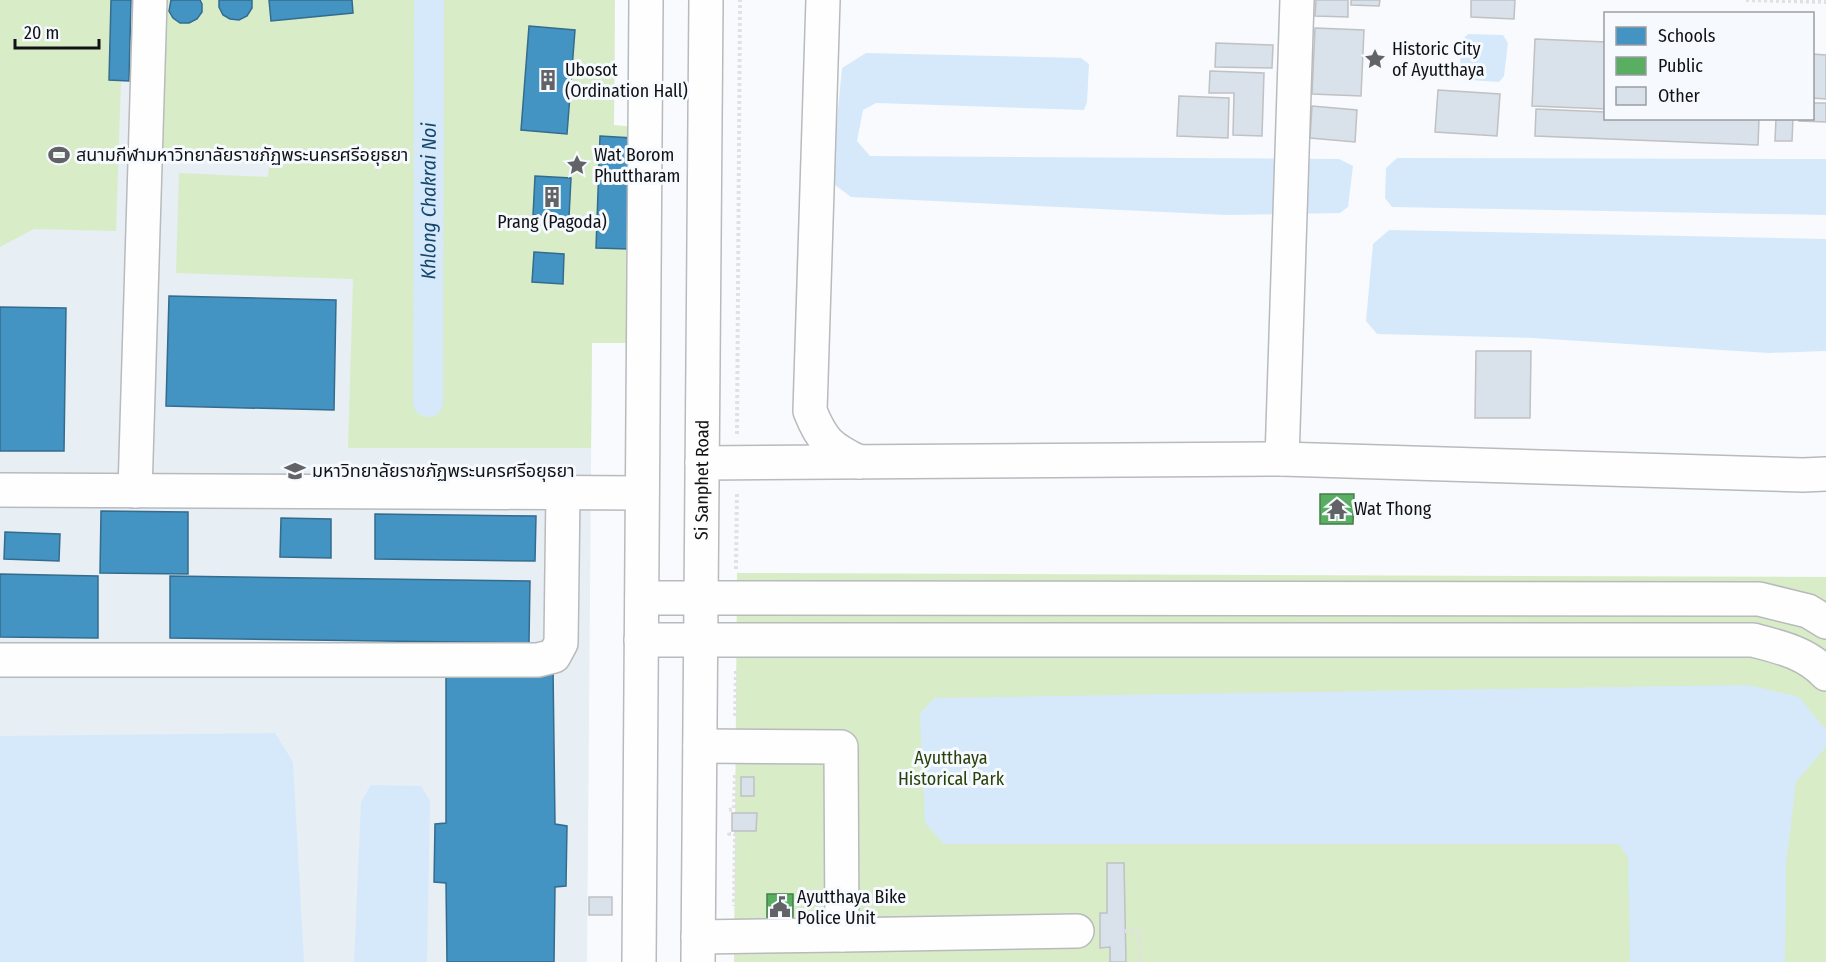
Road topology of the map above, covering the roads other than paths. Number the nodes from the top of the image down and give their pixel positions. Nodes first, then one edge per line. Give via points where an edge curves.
1 (150, 0) edge
2 (646, 0) edge
3 (706, 0) edge
4 (823, 0) edge
5 (1297, 0) edge
6 (1282, 459) junction
7 (859, 462) junction
8 (702, 464) junction
9 (1826, 474) edge
10 (0, 490) edge
11 (135, 491) junction
12 (563, 493) junction
13 (642, 493) junction
14 (642, 598) junction
15 (701, 598) junction
16 (1826, 622) edge
17 (641, 640) junction
18 (701, 640) junction
19 (0, 660) edge
20 (1826, 674) edge
21 (700, 746) junction
22 (1077, 931) dead end
23 (842, 935) junction
24 (698, 950) edge
25 (639, 962) edge

1 - 11 street
2 - 13 street
3 - 8 street, Si Sanphet Road
4 - 7 street via 810,411 819,433 837,451
5 - 6 street
6 - 7 street
6 - 9 street
7 - 8 street
8 - 15 street, Si Sanphet Road
10 - 11 street
11 - 12 street
12 - 13 street
12 - 19 street via 561,643 554,656 538,660
13 - 14 street
14 - 15 street
14 - 17 street
15 - 16 street via 1758,599 1808,611
15 - 18 street, Si Sanphet Road
17 - 18 street
17 - 25 street
18 - 20 street via 1753,640 1791,650
18 - 21 street, Si Sanphet Road
21 - 23 street via 841,747
21 - 24 street, Si Sanphet Road
22 - 23 street
23 - 24 street

